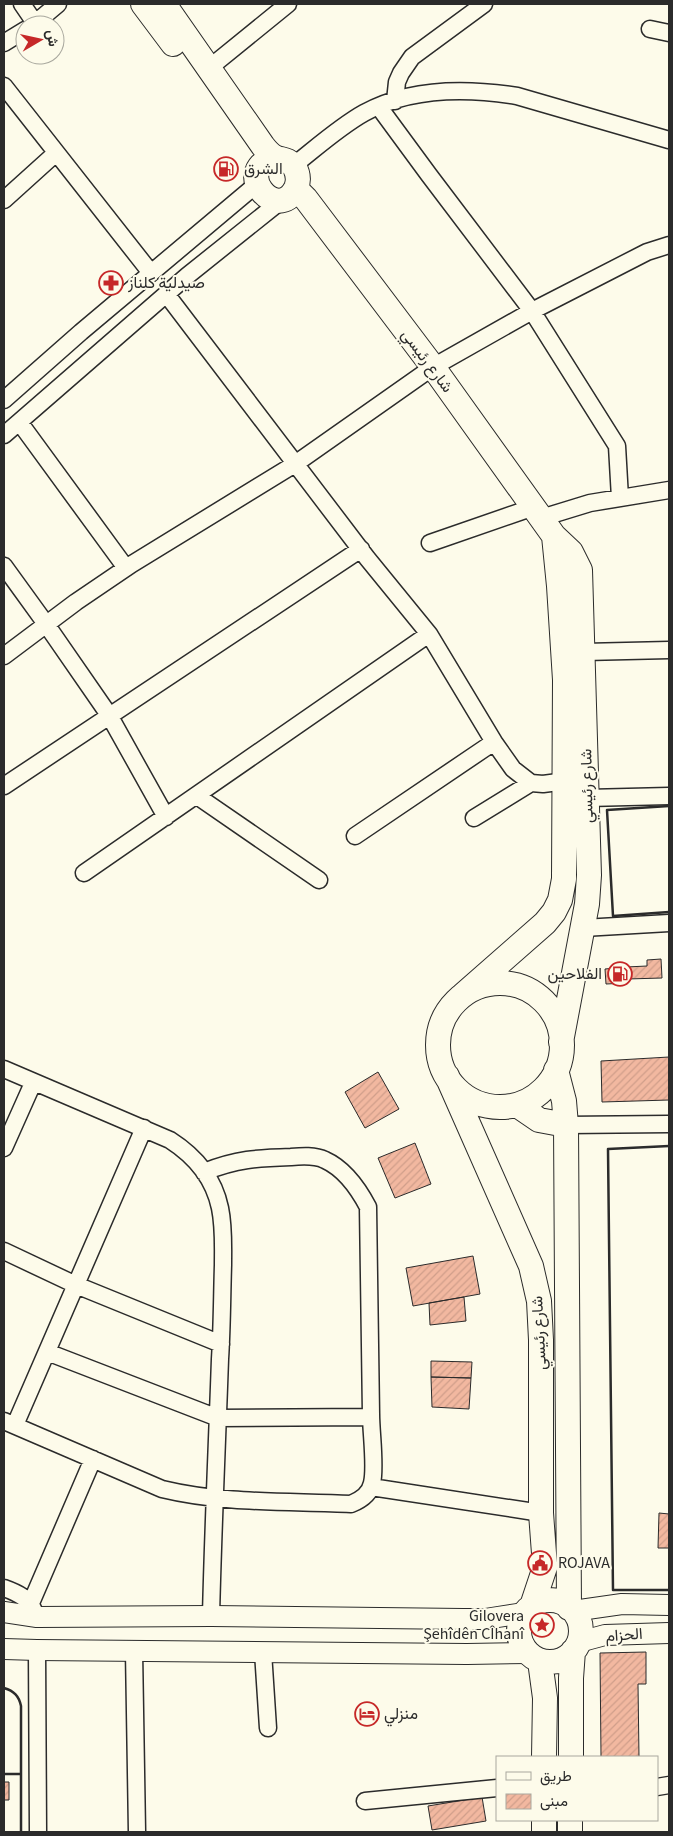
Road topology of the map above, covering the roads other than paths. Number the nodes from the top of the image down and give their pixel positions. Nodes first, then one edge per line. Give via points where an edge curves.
1 (58, 4) edge
2 (143, 4) edge
3 (164, 4) edge
4 (288, 4) edge
5 (484, 4) edge
6 (44, 15) edge
7 (650, 29) dead end
8 (669, 33) edge
9 (15, 35) edge
10 (4, 42) edge
11 (208, 69) junction
12 (4, 86) edge
13 (395, 101) junction
14 (379, 107) junction
15 (669, 140) edge
16 (56, 153) junction
17 (272, 169) junction
18 (289, 194) junction
19 (4, 200) edge
20 (669, 245) edge
21 (151, 273) junction
22 (167, 295) junction
23 (532, 311) junction
24 (433, 367) junction
25 (4, 400) edge
26 (20, 423) junction
27 (4, 435) edge
28 (295, 464) junction
29 (669, 490) edge
30 (620, 498) junction
31 (543, 521) junction
32 (430, 543) dead end
33 (361, 549) junction
34 (4, 566) edge
35 (126, 568) junction
36 (46, 624) junction
37 (429, 634) junction
38 (669, 650) edge
39 (584, 652) junction
40 (4, 656) edge
41 (109, 715) junction
42 (494, 742) junction
43 (566, 781) junction
44 (532, 784) junction
45 (4, 786) edge
46 (197, 796) junction
47 (669, 796) edge
48 (587, 798) junction
49 (166, 817) junction
50 (474, 818) dead end
51 (355, 836) dead end
52 (84, 873) dead end
53 (318, 880) dead end
54 (669, 923) edge
55 (583, 928) junction
56 (463, 995) junction
57 (562, 1042) junction
58 (4, 1069) edge
59 (556, 1070) junction
60 (447, 1076) junction
61 (33, 1083) junction
62 (517, 1105) junction
63 (669, 1124) edge
64 (566, 1125) junction
65 (144, 1128) junction
66 (4, 1148) edge
67 (204, 1172) junction
68 (4, 1251) edge
69 (76, 1285) junction
70 (221, 1344) junction
71 (47, 1352) junction
72 (371, 1417) junction
73 (218, 1418) junction
74 (9, 1423) edge
75 (93, 1459) junction
76 (371, 1487) junction
77 (214, 1499) junction
78 (542, 1513) junction
79 (4, 1588) edge
80 (669, 1605) edge
81 (571, 1609) junction
82 (34, 1610) junction
83 (528, 1610) junction
84 (4, 1612) edge
85 (211, 1616) junction
86 (669, 1633) edge
87 (576, 1646) junction
88 (4, 1649) edge
89 (37, 1650) junction
90 (134, 1651) junction
91 (263, 1652) junction
92 (534, 1657) junction
93 (268, 1728) dead end
94 (544, 1756) edge
95 (571, 1756) edge
96 (496, 1788) edge
97 (365, 1802) dead end
98 (38, 1832) edge
99 (137, 1832) edge

1 - 6 street
2 - 17 highway, شارع رئيسي
3 - 11 highway, شارع رئيسي
4 - 11 street
5 - 13 street via 412,57 397,82
7 - 8 street
9 - 10 street
11 - 17 highway, شارع رئيسي via 262,146
12 - 16 street
13 - 14 street
13 - 15 street via 452,91 502,93
14 - 17 street
14 - 23 street
16 - 19 street
16 - 21 street
17 - 18 highway, شارع رئيسي via 298,177
17 - 18 highway, شارع رئيسي via 264,195 269,198
17 - 21 street
18 - 22 street
18 - 24 highway, شارع رئيسي via 306,199
20 - 23 street via 647,252
21 - 25 street
22 - 26 street
22 - 28 street
23 - 24 street
23 - 30 street via 617,446
24 - 28 street
24 - 31 highway, شارع رئيسي
26 - 27 street
26 - 35 street
28 - 33 street
28 - 35 street
29 - 30 street
30 - 31 street via 590,503
31 - 32 street
31 - 39 highway, شارع رئيسي via 571,552 580,570
31 - 43 highway, شارع رئيسي via 559,586 565,680
33 - 37 street
33 - 41 street
34 - 36 street
35 - 36 street
36 - 40 street
36 - 41 street
37 - 42 street
37 - 46 street
38 - 39 street
39 - 48 highway, شارع رئيسي
41 - 45 street
41 - 49 street
42 - 44 street via 513,768
42 - 51 street
43 - 44 street
43 - 56 highway, شارع رئيسي via 564,879 560,900 554,912 531,936
44 - 50 street
46 - 49 street
46 - 53 street
47 - 48 street
48 - 55 highway, شارع رئيسي via 589,875
49 - 52 street
54 - 55 street
55 - 57 highway, شارع رئيسي
56 - 57 highway, شارع رئيسي via 496,983 522,987 550,1009
56 - 60 highway, شارع رئيسي via 450,1008 438,1042 440,1060
57 - 59 highway, شارع رئيسي
58 - 61 street
59 - 62 highway, شارع رئيسي via 540,1092
59 - 64 highway, شارع رئيسي
60 - 62 highway, شارع رئيسي via 473,1101 499,1107
60 - 78 highway, شارع رئيسي via 531,1266 535,1283 542,1340
61 - 65 street
61 - 66 street
62 - 64 highway via 539,1120
63 - 64 street
64 - 81 highway, شارع رئيسي
65 - 67 street via 180,1146
65 - 69 street
67 - 70 street via 216,1195 222,1221
67 - 72 street via 251,1158 306,1156 323,1159 333,1165 358,1189 368,1207
68 - 69 street
69 - 70 street
69 - 71 street
70 - 73 street
71 - 73 street
71 - 74 street
72 - 73 street
72 - 76 street
73 - 77 street
74 - 75 street
75 - 77 street via 162,1489
75 - 82 street
76 - 77 street via 364,1498 351,1504
76 - 78 street
77 - 85 street
78 - 83 highway, شارع رئيسي via 545,1567
79 - 82 street via 22,1596
80 - 81 main road via 622,1604
81 - 83 highway via 551,1600 541,1601
81 - 87 highway, شارع رئيسي via 580,1626
82 - 84 main road
82 - 85 main road
82 - 89 main road
83 - 85 main road via 478,1619
83 - 92 highway, شارع رئيسي via 520,1623 519,1634 522,1644
86 - 87 main road, الحزام via 605,1635
87 - 92 highway via 558,1661
87 - 95 highway, شارع رئيسي via 571,1678
88 - 89 main road
89 - 90 main road
89 - 98 street
90 - 91 main road
90 - 99 street
91 - 92 main road
91 - 93 street
92 - 94 highway, شارع رئيسي via 545,1698
96 - 97 street

